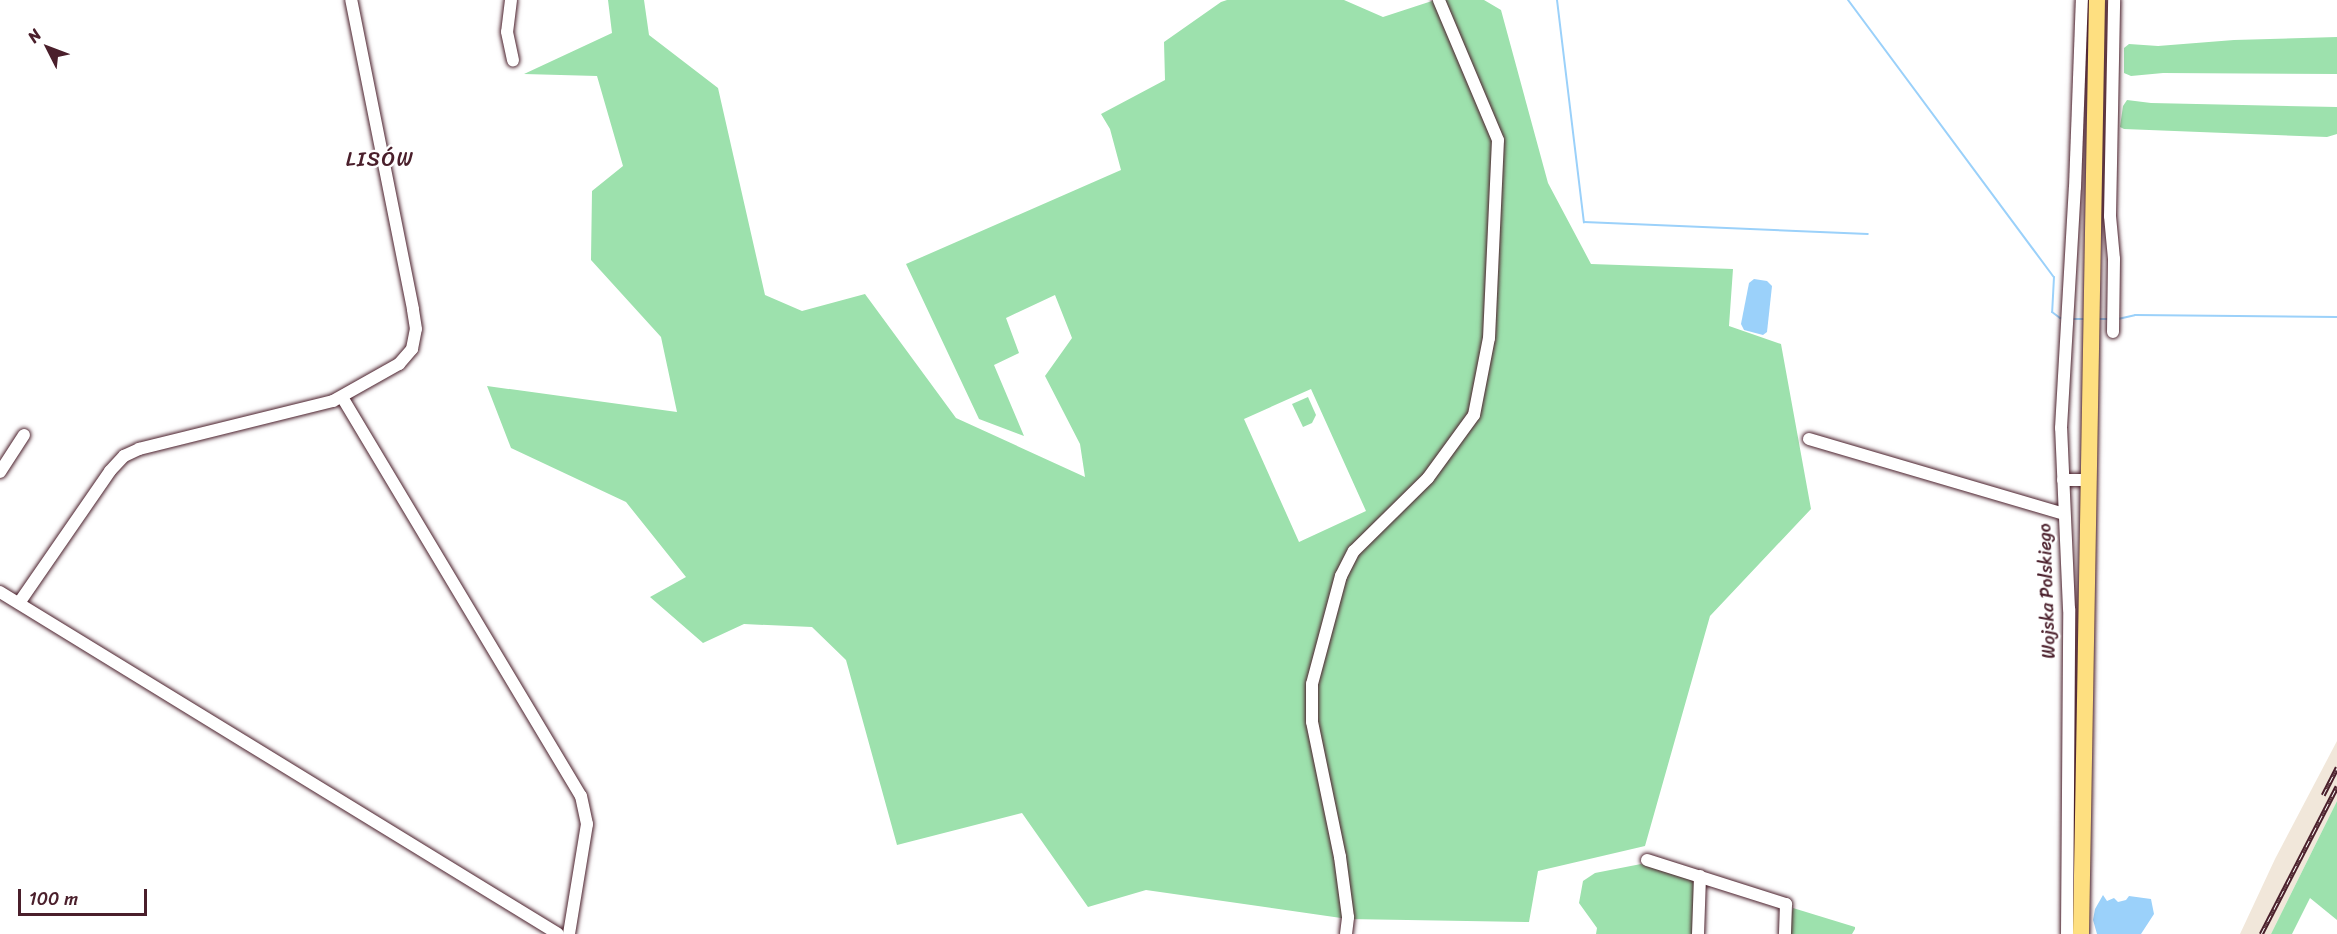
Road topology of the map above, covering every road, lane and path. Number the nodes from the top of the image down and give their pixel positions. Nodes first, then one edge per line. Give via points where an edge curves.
1 (351, 0) edge
2 (511, 0) edge
3 (1439, 0) edge
4 (2082, 0) edge
5 (2097, 0) edge
6 (2114, 0) edge
7 (513, 60) dead end
8 (2113, 332) dead end
9 (342, 397) junction
10 (24, 435) dead end
11 (1809, 439) dead end
12 (0, 472) edge
13 (2063, 480) junction
14 (2088, 480) junction
15 (2064, 514) junction
16 (0, 592) edge
17 (19, 603) junction
18 (1647, 860) dead end
19 (1700, 876) junction
20 (571, 928) edge
21 (558, 934) edge
22 (1346, 934) edge
23 (1698, 934) edge
24 (1785, 934) edge
25 (2067, 934) edge
26 (2081, 934) edge

1 - 9 street via 416,329 415,341 405,358
2 - 7 street via 507,32
3 - 22 street via 1498,140 1489,338 1474,415 1428,478 1354,551 1341,576 1312,684 1312,722 1340,857 1348,917
4 - 13 street via 2061,429
5 - 14 main road, Wojska Polskiego
6 - 8 street via 2110,207
9 - 17 street via 124,456
9 - 20 street via 581,796 587,824
10 - 12 street
11 - 15 street, Wojska Polskiego
13 - 14 street
13 - 15 street
14 - 26 main road, Wojska Polskiego
15 - 25 street, Wojska Polskiego via 2069,609
16 - 17 street
17 - 21 street
18 - 19 street
19 - 23 street
19 - 24 street via 1786,904

